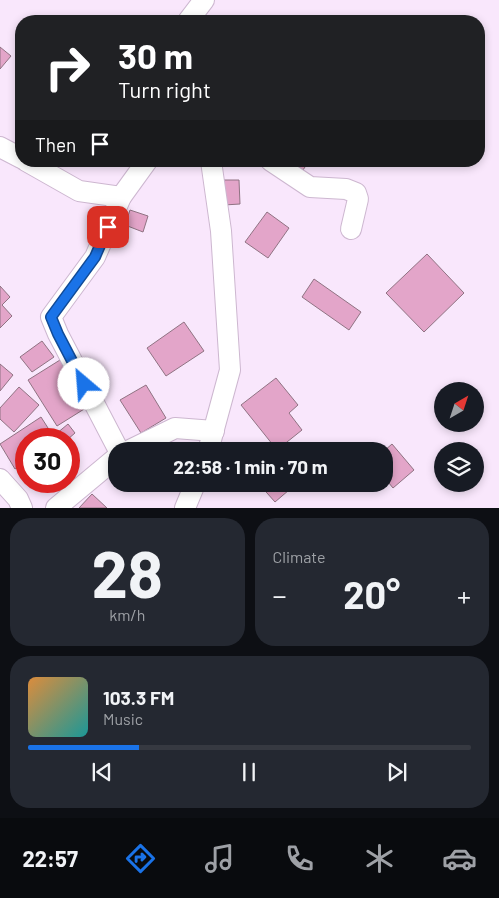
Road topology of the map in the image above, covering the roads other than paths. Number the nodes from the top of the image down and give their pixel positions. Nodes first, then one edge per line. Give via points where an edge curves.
1 (204, 0) edge
2 (209, 0) edge
3 (193, 15) edge
4 (206, 15) edge
5 (0, 146) edge
6 (15, 155) edge
7 (36, 167) edge
8 (143, 167) edge
9 (212, 167) edge
10 (280, 167) edge
11 (121, 197) junction
12 (351, 230) dead end
13 (214, 431) junction
14 (113, 442) edge
15 (146, 442) edge
16 (211, 442) edge
17 (108, 465) edge
18 (0, 479) edge
19 (191, 492) edge
20 (22, 508) edge
21 (56, 508) edge
22 (185, 508) edge

1 - 3 street
2 - 4 street
5 - 6 street
7 - 11 street via 78,191
8 - 11 street
9 - 13 street via 221,231 230,370
10 - 12 street via 310,187 346,189 356,193 358,199
11 - 14 street via 95,257 51,317
13 - 15 street via 175,428
13 - 16 street
17 - 21 street
18 - 20 street
19 - 22 street

